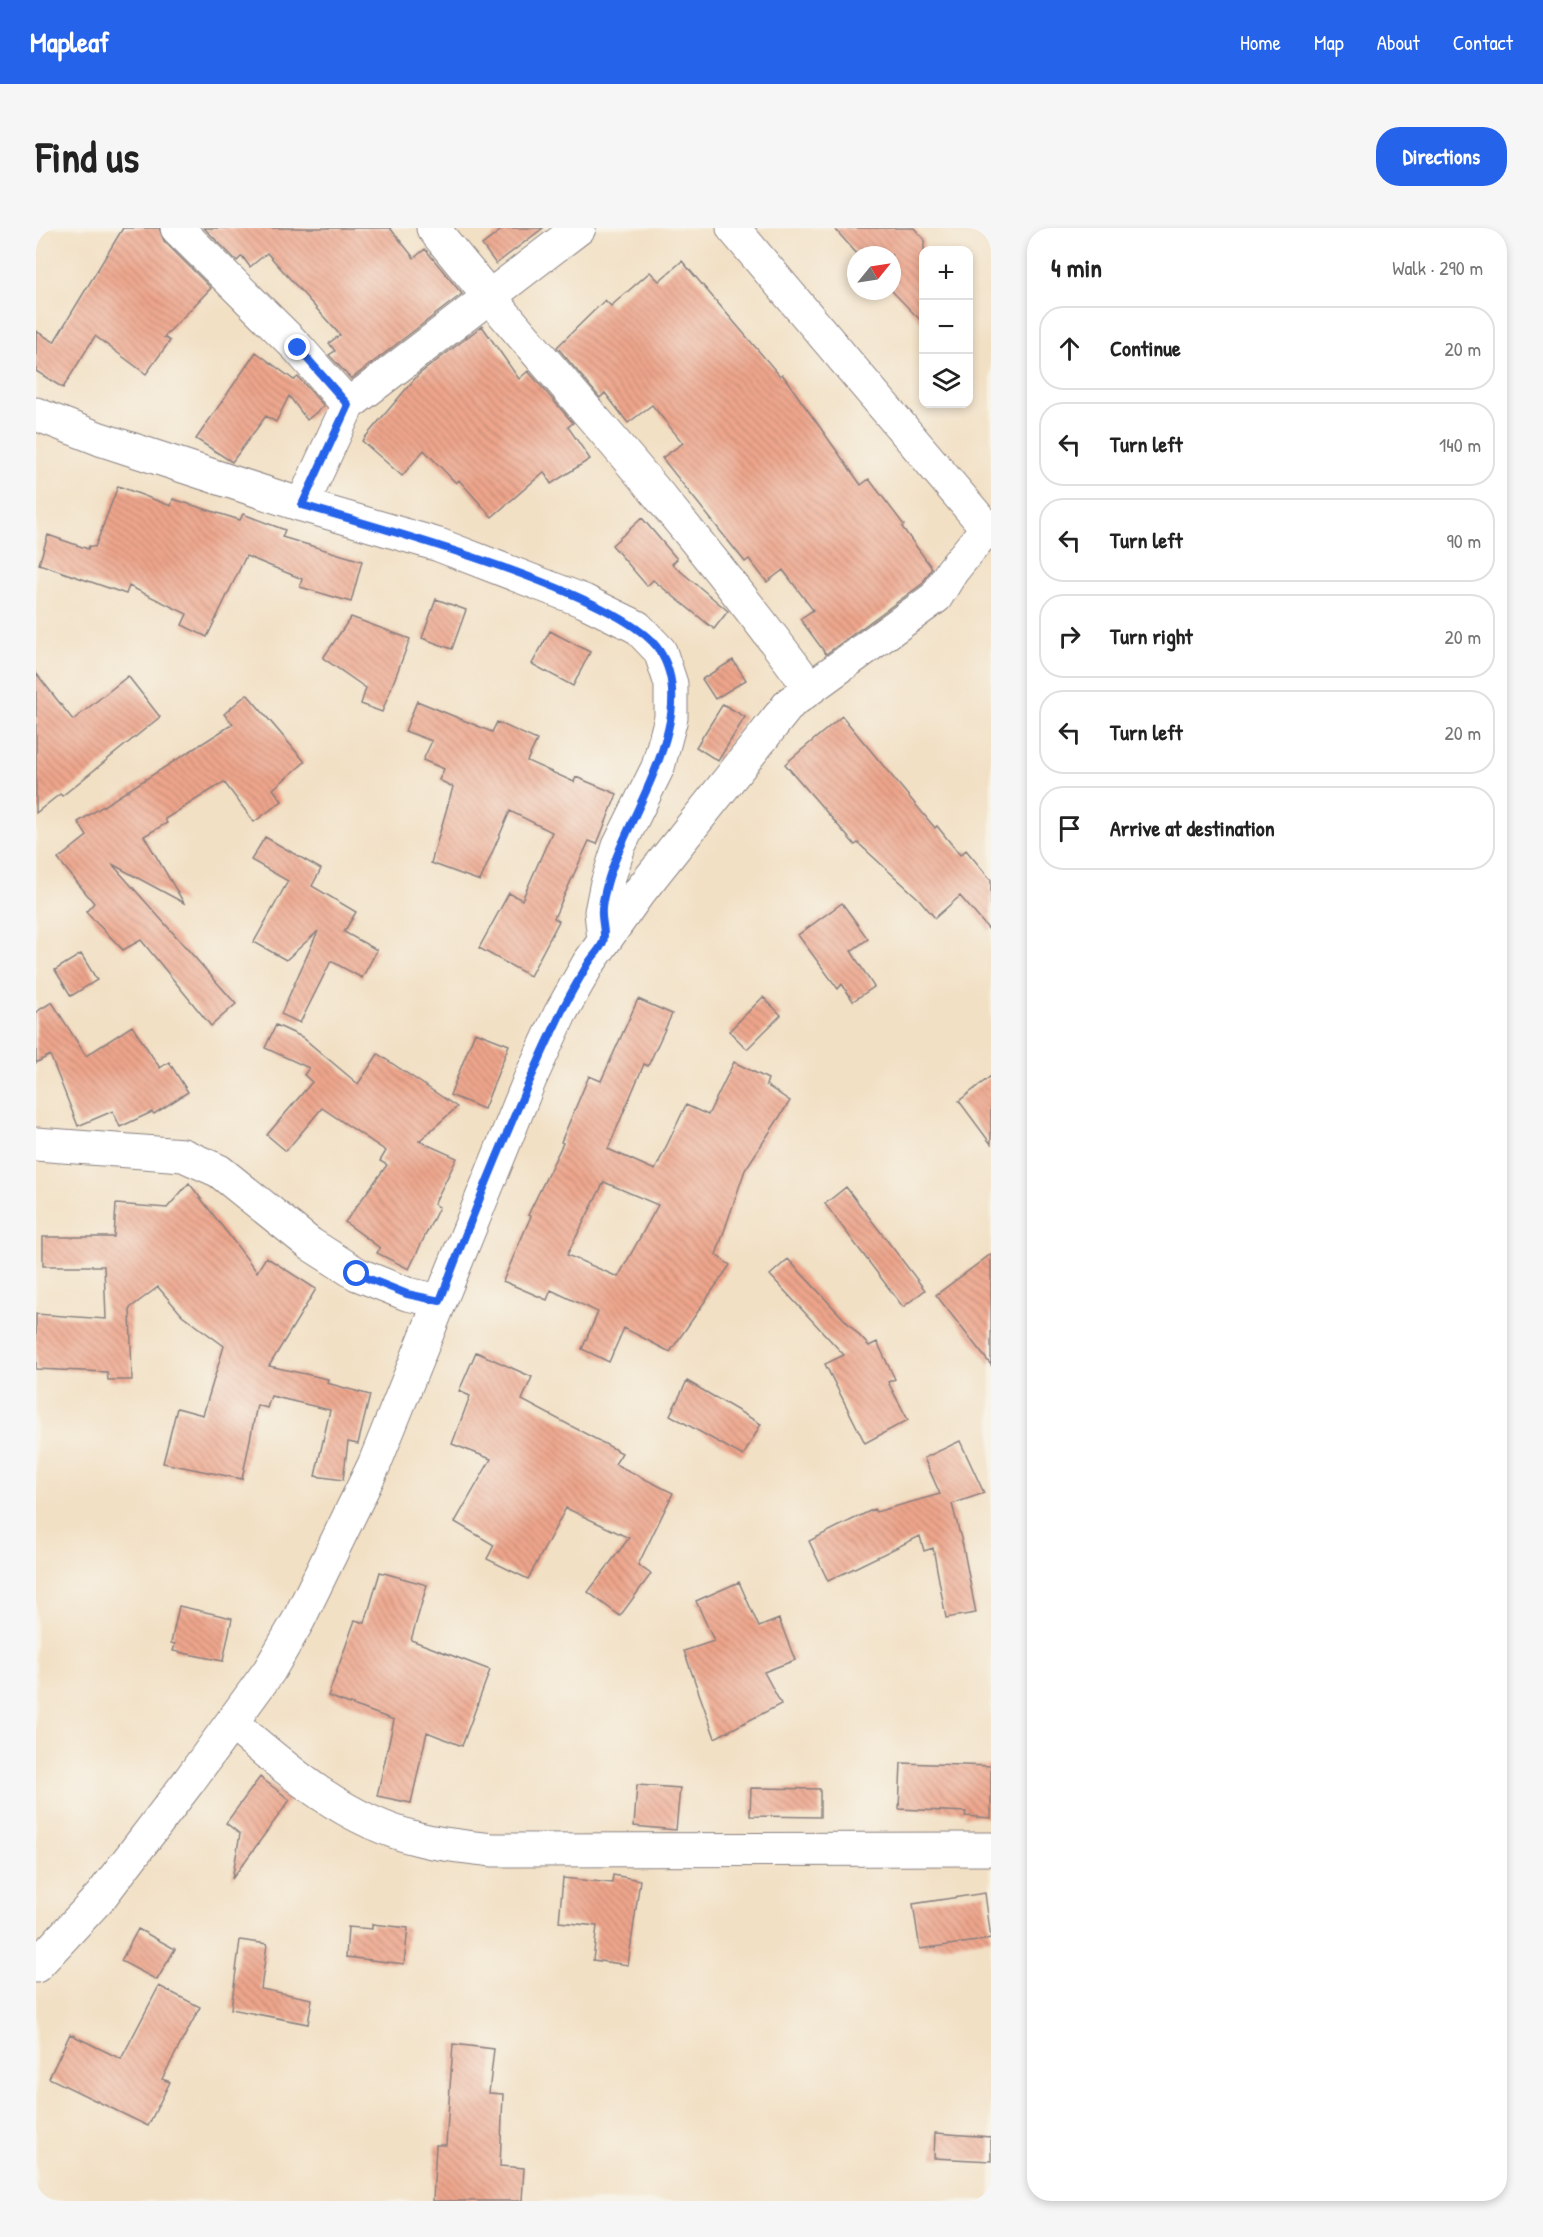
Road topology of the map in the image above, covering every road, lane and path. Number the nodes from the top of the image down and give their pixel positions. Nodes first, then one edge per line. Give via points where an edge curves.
1 (177, 228) edge
2 (433, 228) edge
3 (579, 228) edge
4 (733, 228) edge
5 (489, 299) junction
6 (348, 405) junction
7 (36, 414) edge
8 (302, 505) junction
9 (989, 531) edge
10 (810, 688) junction
11 (604, 940) junction
12 (36, 1144) edge
13 (440, 1301) junction
14 (232, 1723) junction
15 (991, 1849) edge
16 (36, 1966) edge

1 - 6 street via 298,348
2 - 5 street
3 - 5 street
4 - 9 street
5 - 6 street
5 - 10 street via 741,595
6 - 8 street
7 - 8 street
8 - 11 street via 439,545 584,601 638,627 660,651 671,684 671,718 658,766 620,846 606,887 601,912
9 - 10 street via 952,571 936,597
10 - 11 street via 790,702 756,743
11 - 13 street via 560,1014 530,1079
12 - 13 street via 183,1155 219,1172 310,1244 357,1274 407,1294
13 - 14 street via 336,1546 269,1671
14 - 15 street via 293,1776 354,1815 418,1839 492,1850
14 - 16 street via 101,1896

